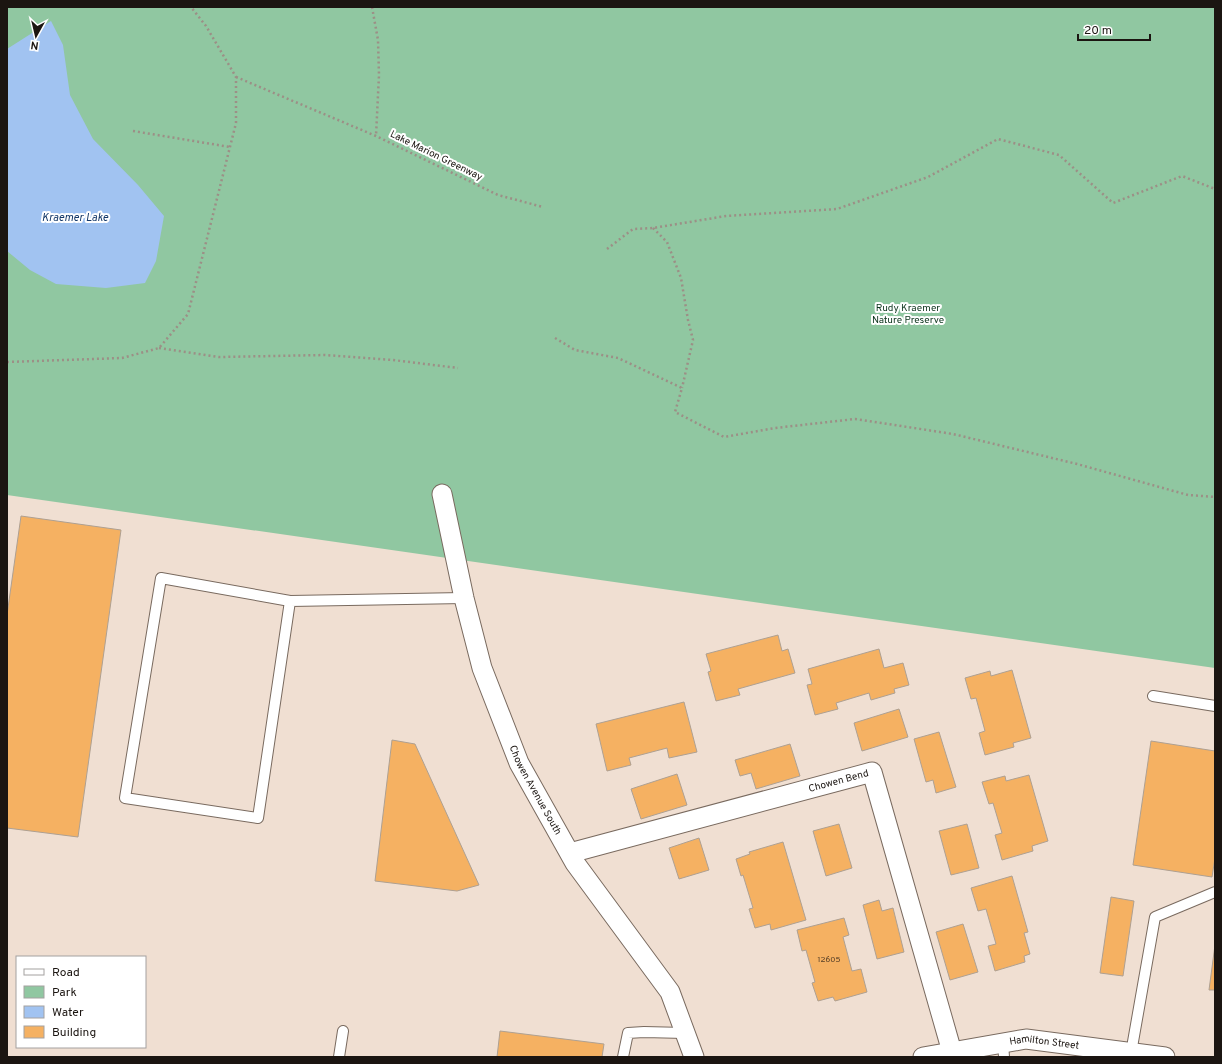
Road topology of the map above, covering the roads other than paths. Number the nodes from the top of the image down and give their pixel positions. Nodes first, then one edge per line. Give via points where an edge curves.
1 (442, 494) dead end
2 (464, 598) junction
3 (290, 601) junction
4 (1153, 696) dead end
5 (1215, 706) edge
6 (570, 853) junction
7 (1215, 892) edge
8 (343, 1031) dead end
9 (685, 1033) junction
10 (1003, 1050) edge
11 (952, 1052) junction
12 (1132, 1053) junction
13 (340, 1057) edge
14 (623, 1057) edge
15 (694, 1057) edge
16 (923, 1057) edge
17 (1165, 1057) edge

1 - 2 street, Chowen Avenue South
2 - 3 lane
2 - 6 street, Chowen Avenue South via 482,668 519,763
3 - 3 lane via 258,818 125,798 161,578
4 - 5 lane
6 - 9 street, Chowen Avenue South via 670,992
6 - 11 street, Chowen Bend via 872,772
7 - 12 lane via 1154,917
8 - 13 lane
9 - 14 lane via 628,1034
9 - 15 street, Chowen Avenue South
10 - 11 street, Hamilton Street
10 - 12 street, Hamilton Street via 1026,1039
11 - 16 street, Hamilton Street
12 - 17 street, Hamilton Street

